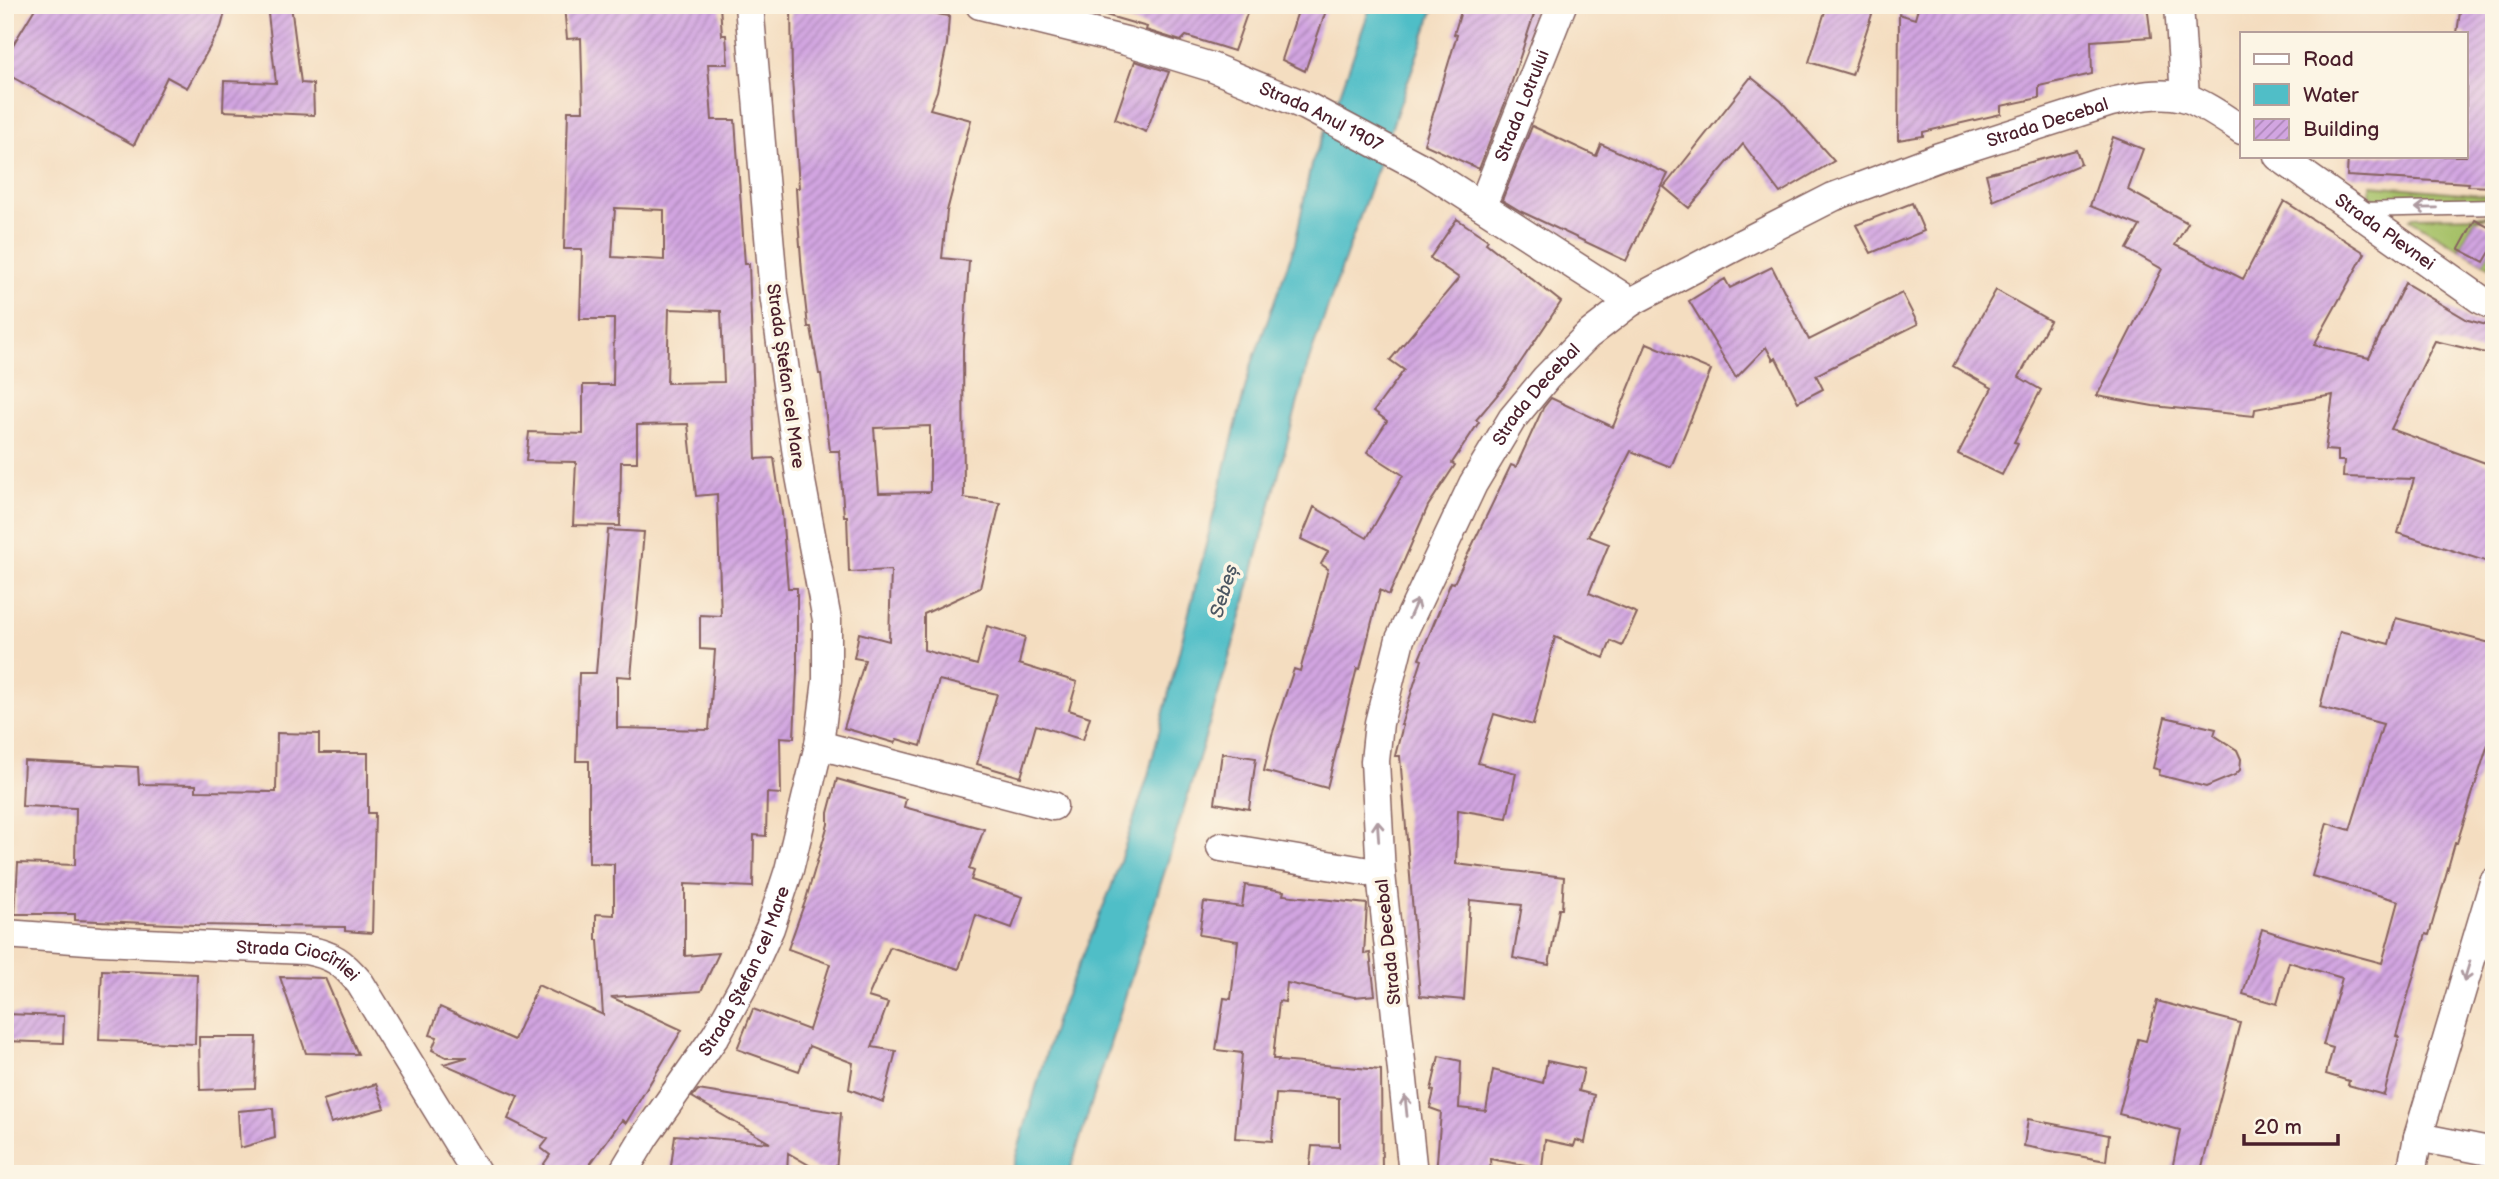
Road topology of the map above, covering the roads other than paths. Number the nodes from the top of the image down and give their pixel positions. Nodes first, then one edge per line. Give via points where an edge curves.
1 (749, 5) edge
2 (980, 5) edge
3 (1562, 5) edge
4 (2179, 5) edge
5 (2185, 97) junction
6 (2240, 129) edge
7 (2281, 158) edge
8 (1482, 206) junction
9 (2494, 207) edge
10 (2355, 210) junction
11 (1631, 302) junction
12 (2494, 306) edge
13 (819, 745) junction
14 (1053, 806) dead end
15 (1221, 847) dead end
16 (1381, 874) junction
17 (2494, 882) edge
18 (5, 934) edge
19 (2418, 1137) junction
20 (2494, 1152) edge
21 (477, 1174) edge
22 (622, 1174) edge
23 (1413, 1174) edge
24 (2411, 1174) edge

1 - 13 street, Strada Ștefan cel Mare via 774,294 800,476 827,620 827,680
2 - 8 street, Strada Anul 1907 via 1211,67 1306,106 1424,169
3 - 8 street, Strada Lotrului
4 - 5 street
5 - 6 street
5 - 11 street, Strada Decebal via 2111,102 1939,157 1833,197
7 - 10 street, Strada Plevnei
8 - 11 street, Strada Anul 1907
9 -> 10 lane
10 - 12 street, Strada Plevnei
16 -> 11 street, Strada Decebal via 1375,761 1399,639 1473,484 1512,419 1587,335
13 - 14 street
13 - 22 street, Strada Ștefan cel Mare via 789,870 746,981 716,1035
15 - 16 street
23 -> 16 street, Strada Decebal
17 -> 19 street
18 - 21 street, Strada Ciocîrliei via 326,954 344,964 360,983
19 - 20 street
19 - 24 street

